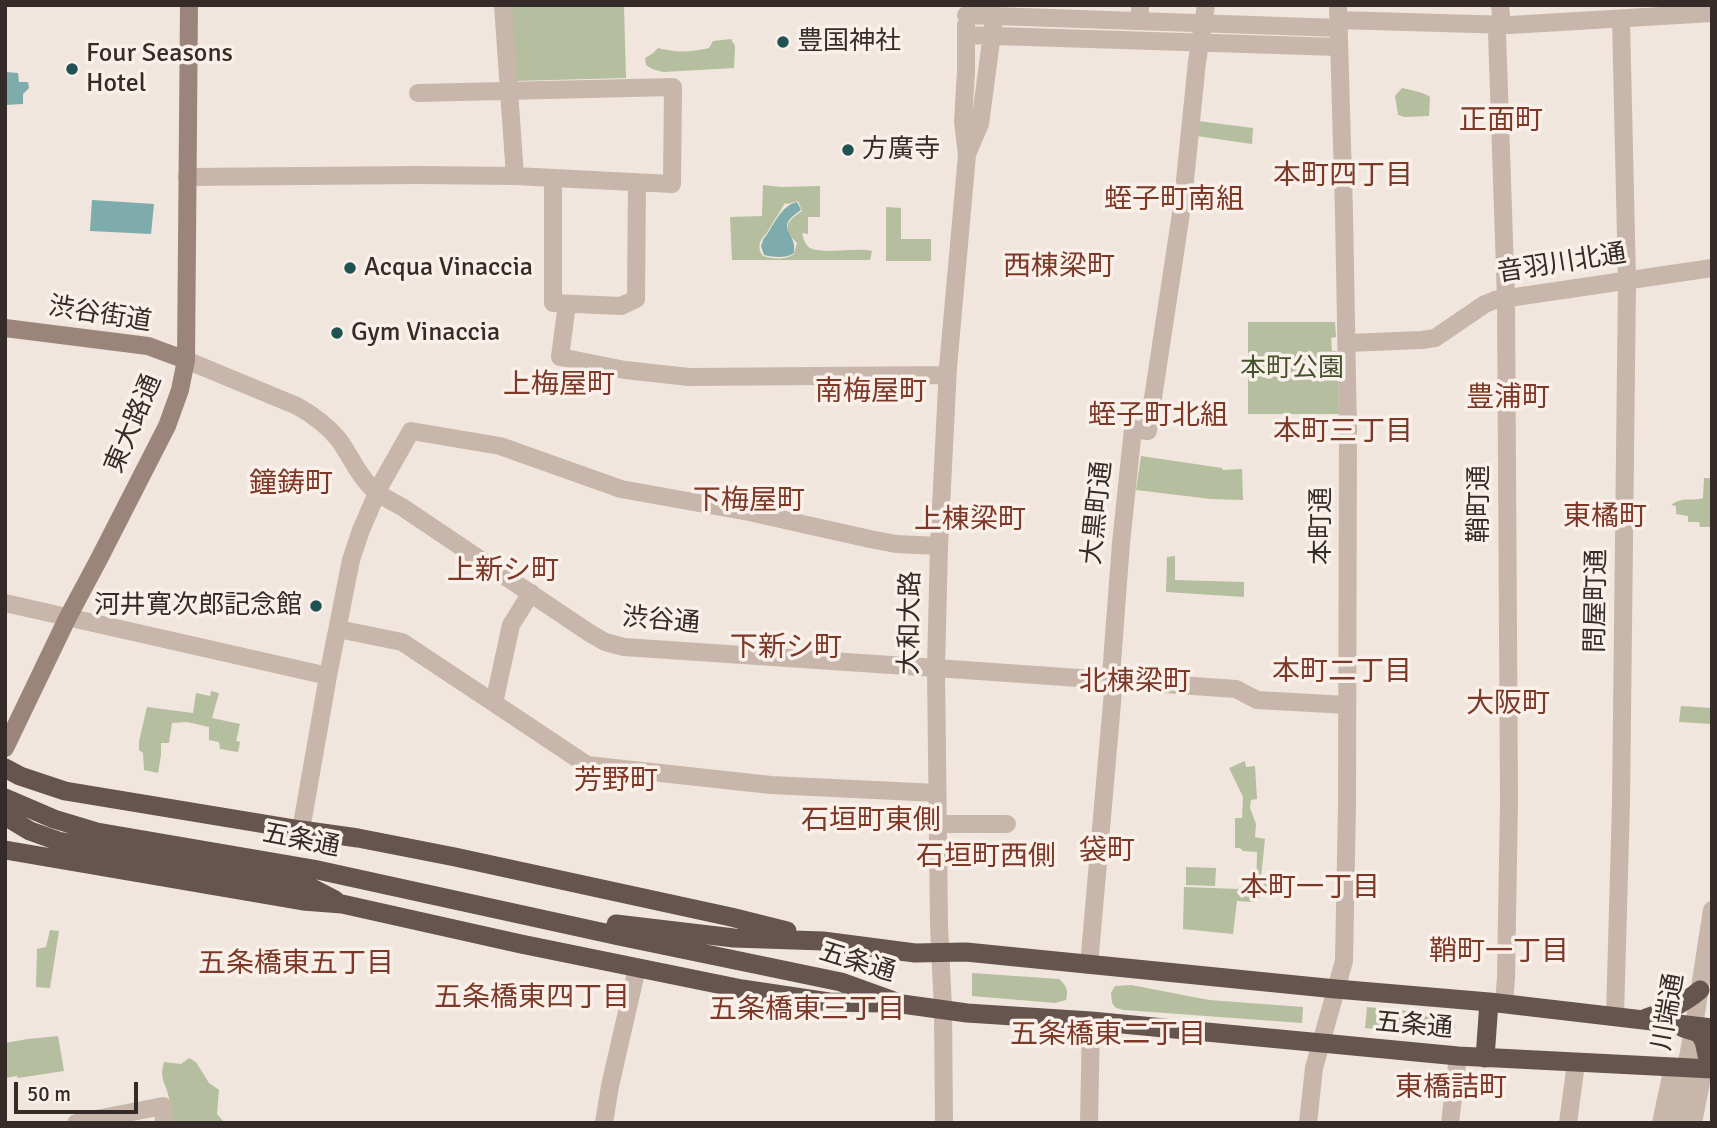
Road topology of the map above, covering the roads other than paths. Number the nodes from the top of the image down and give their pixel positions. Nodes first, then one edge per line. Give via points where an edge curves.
1 (189, 5) edge
2 (503, 5) edge
3 (1500, 5) edge
4 (966, 10) edge
5 (995, 11) edge
6 (1140, 13) edge
7 (1712, 13) edge
8 (1205, 14) edge
9 (1338, 18) edge
10 (1621, 19) junction
11 (1499, 25) junction
12 (967, 35) junction
13 (992, 36) junction
14 (1200, 43) junction
15 (1338, 47) junction
16 (509, 90) junction
17 (418, 93) dead end
18 (967, 155) junction
19 (515, 176) junction
20 (187, 177) junction
21 (553, 178) junction
22 (637, 182) junction
23 (1712, 268) edge
24 (1628, 281) junction
25 (1506, 299) junction
26 (567, 304) junction
27 (5, 328) edge
28 (1347, 343) junction
29 (186, 360) junction
30 (947, 371) junction
31 (378, 493) junction
32 (939, 546) junction
33 (531, 593) junction
34 (5, 603) edge
35 (68, 617) junction
36 (338, 629) junction
37 (936, 668) junction
38 (328, 676) junction
39 (1114, 680) junction
40 (494, 704) junction
41 (1347, 705) junction
42 (5, 748) edge
43 (5, 768) edge
44 (5, 785) edge
45 (937, 793) junction
46 (5, 798) edge
47 (5, 816) edge
48 (937, 824) junction
49 (1007, 824) dead end
50 (301, 830) junction
51 (5, 849) edge
52 (342, 904) junction
53 (1712, 910) edge
54 (620, 930) junction
55 (823, 941) junction
56 (940, 953) junction
57 (1090, 965) junction
58 (638, 968) junction
59 (1336, 989) junction
60 (1700, 990) junction
61 (1497, 1002) junction
62 (902, 1004) junction
63 (943, 1010) junction
64 (1615, 1016) junction
65 (1642, 1020) junction
66 (1091, 1021) junction
67 (1704, 1027) edge
68 (1322, 1044) junction
69 (1458, 1056) junction
70 (1485, 1058) junction
71 (1576, 1063) junction
72 (1696, 1066) edge
73 (75, 1123) edge
74 (164, 1123) edge
75 (604, 1123) edge
76 (944, 1123) edge
77 (1089, 1123) edge
78 (1308, 1123) edge
79 (1450, 1123) edge
80 (1568, 1123) edge
81 (1661, 1123) edge
82 (1675, 1123) edge
83 (1693, 1123) edge

1 - 20 main road, 東大路通
2 - 16 street
3 - 11 street, 鞘町通
4 - 5 street
4 - 12 street
5 - 6 street
5 - 13 street
6 - 8 street
7 - 10 street
8 - 9 street
8 - 14 street
9 - 11 street
9 - 15 street, 本町通
10 - 11 street
10 - 24 street, 問屋町通
11 - 25 street, 鞘町通
12 - 13 street
12 - 18 street via 963,122
13 - 14 street
13 - 18 street via 980,124
14 - 15 street
14 - 39 street, 大黒町通 via 1183,200 1149,431 1133,429
15 - 28 street, 本町通
16 - 17 street
16 - 19 street
16 - 22 street via 673,87 672,184
18 - 30 street, 大和大路
19 - 20 street
19 - 21 street
20 - 29 main road, 東大路通
21 - 22 street
21 - 26 street via 554,303
22 - 26 street via 636,299 621,306
23 - 24 street, 音羽川北通
24 - 25 street, 音羽川北通
24 - 64 street, 問屋町通
25 - 28 street, 音羽川北通 via 1485,304 1430,339
25 - 61 street, 鞘町通 via 1509,800 1506,977
26 - 30 street via 560,357 625,370 689,377
27 - 29 main road, 渋谷街道 via 148,346
28 - 41 street, 本町通
29 - 31 street, 渋谷通 via 310,414 338,439
29 - 35 main road, 東大路通 via 167,426
30 - 32 street, 大和大路
31 - 32 street via 411,431 500,446 621,489 896,544
31 - 33 street, 渋谷通
31 - 36 street via 351,560
32 - 37 street, 大和大路
33 - 37 street, 渋谷通 via 596,637 619,646
33 - 40 street via 510,625
34 - 35 street
35 - 38 street
35 - 42 main road, 東大路通
36 - 38 street
36 - 40 street via 402,642
37 - 39 street, 渋谷通
37 - 45 street, 大和大路
38 - 50 street
39 - 41 street, 渋谷通 via 1236,689 1257,700
39 - 57 street, 大黒町通
40 - 45 street via 587,765 771,785
41 - 59 street, 本町通 via 1344,961
43 - 50 highway via 65,791
44 - 54 highway, 五条通 via 45,804 97,820 303,856
45 - 48 street, 大和大路
46 - 54 highway, 五条通 via 97,832
47 - 52 highway via 58,841 306,885
48 - 49 street
48 - 56 street, 大和大路
50 - 55 highway via 456,857
51 - 52 highway
52 - 58 highway
53 - 60 street, 川端通
54 - 55 highway, 五条通
54 - 62 highway, 五条通 via 841,982
55 - 56 highway, 五条通
56 - 57 highway, 五条通
56 - 63 street, 大和大路
57 - 59 highway, 五条通
58 - 62 highway via 829,1002
58 - 75 street
59 - 61 highway, 五条通
59 - 68 street, 本町通
60 - 65 highway
60 - 67 street, 川端通
61 - 64 highway, 五条通
61 - 70 highway
62 - 63 highway, 五条通
63 - 66 highway, 五条通
63 - 76 street, 大和大路
64 - 65 highway, 五条通
65 - 67 highway, 五条通
66 - 68 highway, 五条通
66 - 77 street
67 - 72 highway via 1699,1033 1704,1041
68 - 69 highway, 五条通
68 - 78 street, 本町通 via 1314,1068
69 - 70 highway, 五条通
69 - 79 street
70 - 71 highway, 五条通
71 - 72 highway, 五条通
71 - 80 street
72 - 81 street
72 - 82 street, 川端通
72 - 83 street, 川端通
73 - 74 street via 163,1106

